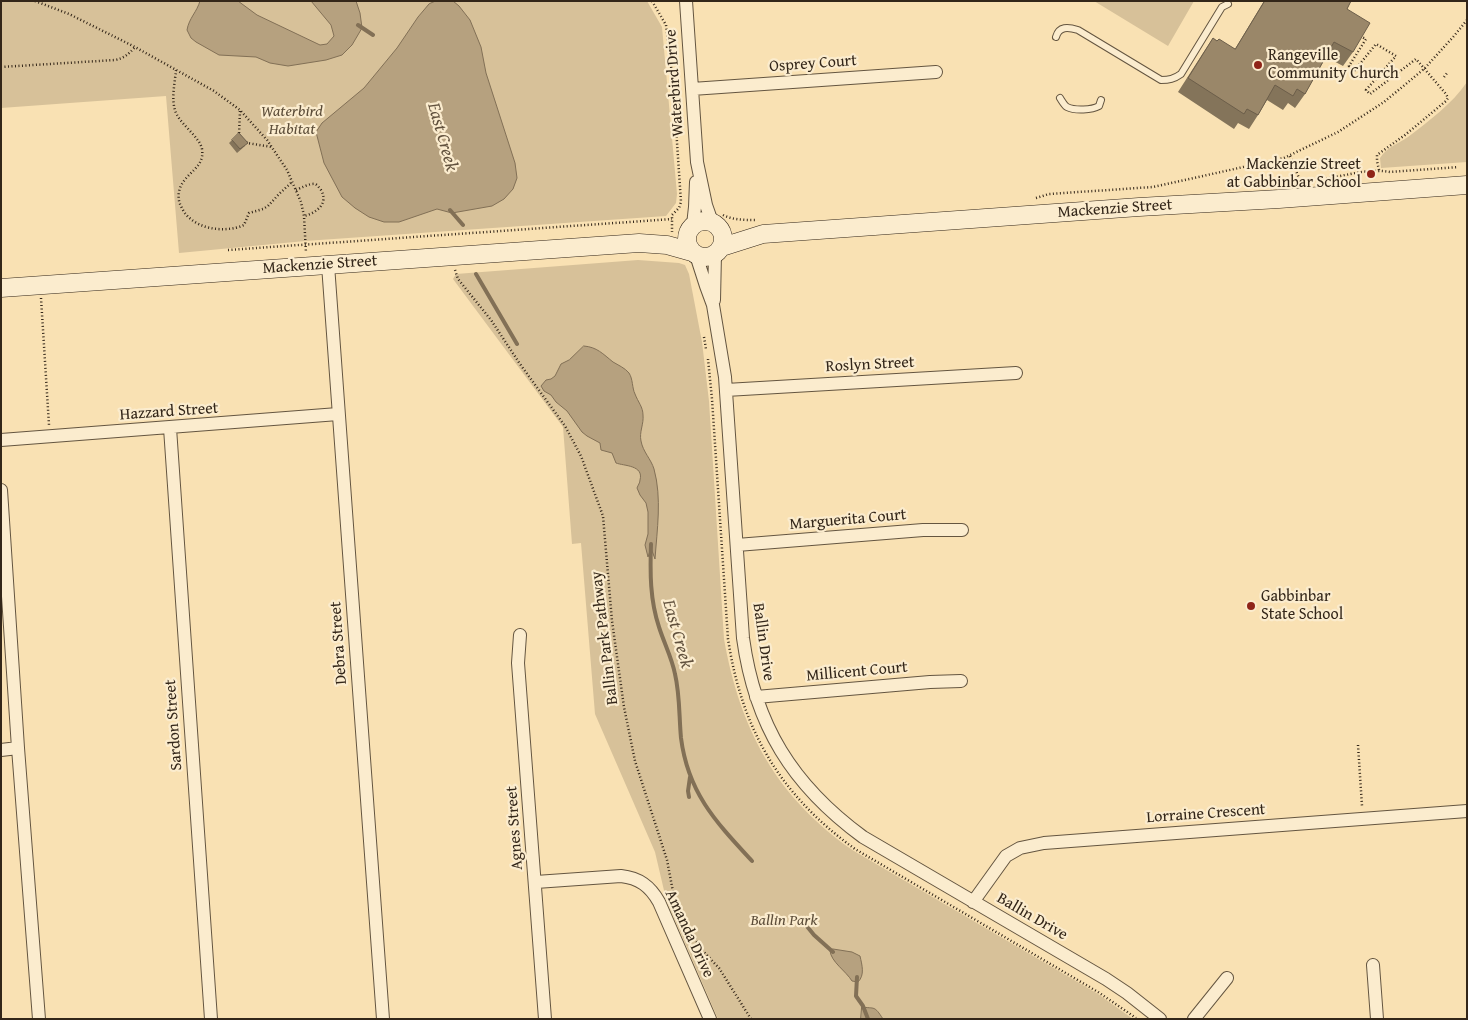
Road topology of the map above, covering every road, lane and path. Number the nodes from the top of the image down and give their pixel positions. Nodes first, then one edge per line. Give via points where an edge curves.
1 (35, 1) edge
2 (652, 1) edge
3 (686, 1) edge
4 (1228, 4) dead end
5 (1467, 20) edge
6 (1359, 35) edge
7 (1056, 38) dead end
8 (135, 47) junction
9 (1, 67) edge
10 (1424, 69) junction
11 (176, 70) junction
12 (936, 72) dead end
13 (1447, 73) dead end
14 (1444, 77) dead end
15 (692, 89) junction
16 (1060, 98) dead end
17 (1101, 100) dead end
18 (240, 110) junction
19 (272, 147) junction
20 (1290, 155) junction
21 (697, 162) junction
22 (1458, 167) dead end
23 (1379, 170) junction
24 (1319, 180) dead end
25 (292, 182) junction
26 (1301, 183) dead end
27 (1467, 185) edge
28 (296, 190) junction
29 (1031, 199) dead end
30 (304, 216) junction
31 (716, 225) junction
32 (681, 228) junction
33 (763, 234) junction
34 (639, 243) junction
35 (305, 244) junction
36 (228, 250) dead end
37 (718, 251) junction
38 (694, 253) junction
39 (328, 265) junction
40 (455, 269) dead end
41 (40, 285) junction
42 (1, 288) edge
43 (713, 305) junction
44 (1016, 373) dead end
45 (726, 390) junction
46 (338, 414) junction
47 (170, 428) junction
48 (50, 437) junction
49 (1, 440) edge
50 (1, 490) edge
51 (962, 530) dead end
52 (736, 545) junction
53 (520, 635) dead end
54 (961, 681) dead end
55 (756, 696) junction
56 (1358, 745) dead end
57 (18, 748) junction
58 (1, 750) edge
59 (1467, 811) edge
60 (1363, 818) junction
61 (536, 882) junction
62 (973, 902) junction
63 (1373, 965) dead end
64 (1227, 978) dead end
65 (39, 1019) edge
66 (211, 1019) edge
67 (383, 1019) edge
68 (545, 1019) edge
69 (710, 1019) edge
70 (751, 1019) edge
71 (1160, 1019) edge
72 (1194, 1019) edge
73 (1377, 1019) edge

1 - 8 path
2 - 32 path via 666,25 674,83 680,202 672,215
3 - 15 street, Waterbird Drive
4 - 7 lane via 1222,6 1175,79 1161,80 1078,30 1062,28
5 - 10 path
6 - 10 path via 1366,39 1349,66 1355,70 1376,44 1396,56 1366,90 1370,94 1416,59
8 - 9 path via 122,59
8 - 11 path
10 - 20 path via 1371,112
10 - 23 path via 1448,98 1377,154
11 - 18 path
11 - 25 path via 174,100 177,114 201,146 202,154 202,160 180,188 178,200 183,213 196,224 238,228 244,225 250,213 268,206
12 - 15 street, Osprey Court
13 - 14 path
15 - 21 street, Waterbird Drive
16 - 17 lane via 1069,108 1078,109 1095,108 1100,106
18 - 19 path
18 - 19 path via 239,134 247,143
19 - 25 path
20 - 26 path
20 - 29 path via 1153,187 1049,194
21 - 31 street, Waterbird Drive via 706,205
21 - 32 street, Waterbird Drive via 695,206
22 - 23 path
23 - 24 path
25 - 28 path
27 - 33 main road, Mackenzie Street
28 - 30 path
28 - 30 path via 316,184 323,195 320,208
30 - 35 path
31 - 32 main road via 702,221
31 - 33 main road, Mackenzie Street
31 - 37 main road via 723,237
32 - 34 main road, Mackenzie Street
32 - 35 path
32 - 38 main road
33 - 37 main road, Mackenzie Street
34 - 38 main road, Mackenzie Street
34 - 39 main road, Mackenzie Street
35 - 36 path
37 - 38 main road via 705,257
37 - 43 street, Ballin Drive
38 - 43 street, Ballin Drive
39 - 41 main road, Mackenzie Street
39 - 46 street, Debra Street
40 - 70 path, Ballin Park Pathway via 458,279 491,320 565,426 581,456 603,516 613,630 635,761 667,860 674,897 701,949 719,968
41 - 42 main road, Mackenzie Street
41 - 48 path
43 - 45 street, Ballin Drive
44 - 45 street, Roslyn Street
45 - 52 street, Ballin Drive
46 - 47 street, Hazzard Street
46 - 67 street, Debra Street
47 - 48 street, Hazzard Street
47 - 66 street, Sardon Street
48 - 49 street, Hazzard Street
50 - 57 street
51 - 52 street, Marguerita Court via 923,530
52 - 55 street, Ballin Drive via 743,638
53 - 61 street, Agnes Street via 518,663
54 - 55 street, Millicent Court
55 - 62 street, Ballin Drive via 767,726 788,762 830,811 863,837
56 - 60 path
57 - 58 street
57 - 65 street
59 - 60 street, Lorraine Crescent
60 - 62 street, Lorraine Crescent via 1044,842 1020,848 1006,856
61 - 68 street, Agnes Street
61 - 69 street, Amanda Drive via 621,876 634,878 646,885 659,902
62 - 71 street, Ballin Drive via 1106,979
63 - 73 street
64 - 72 street

